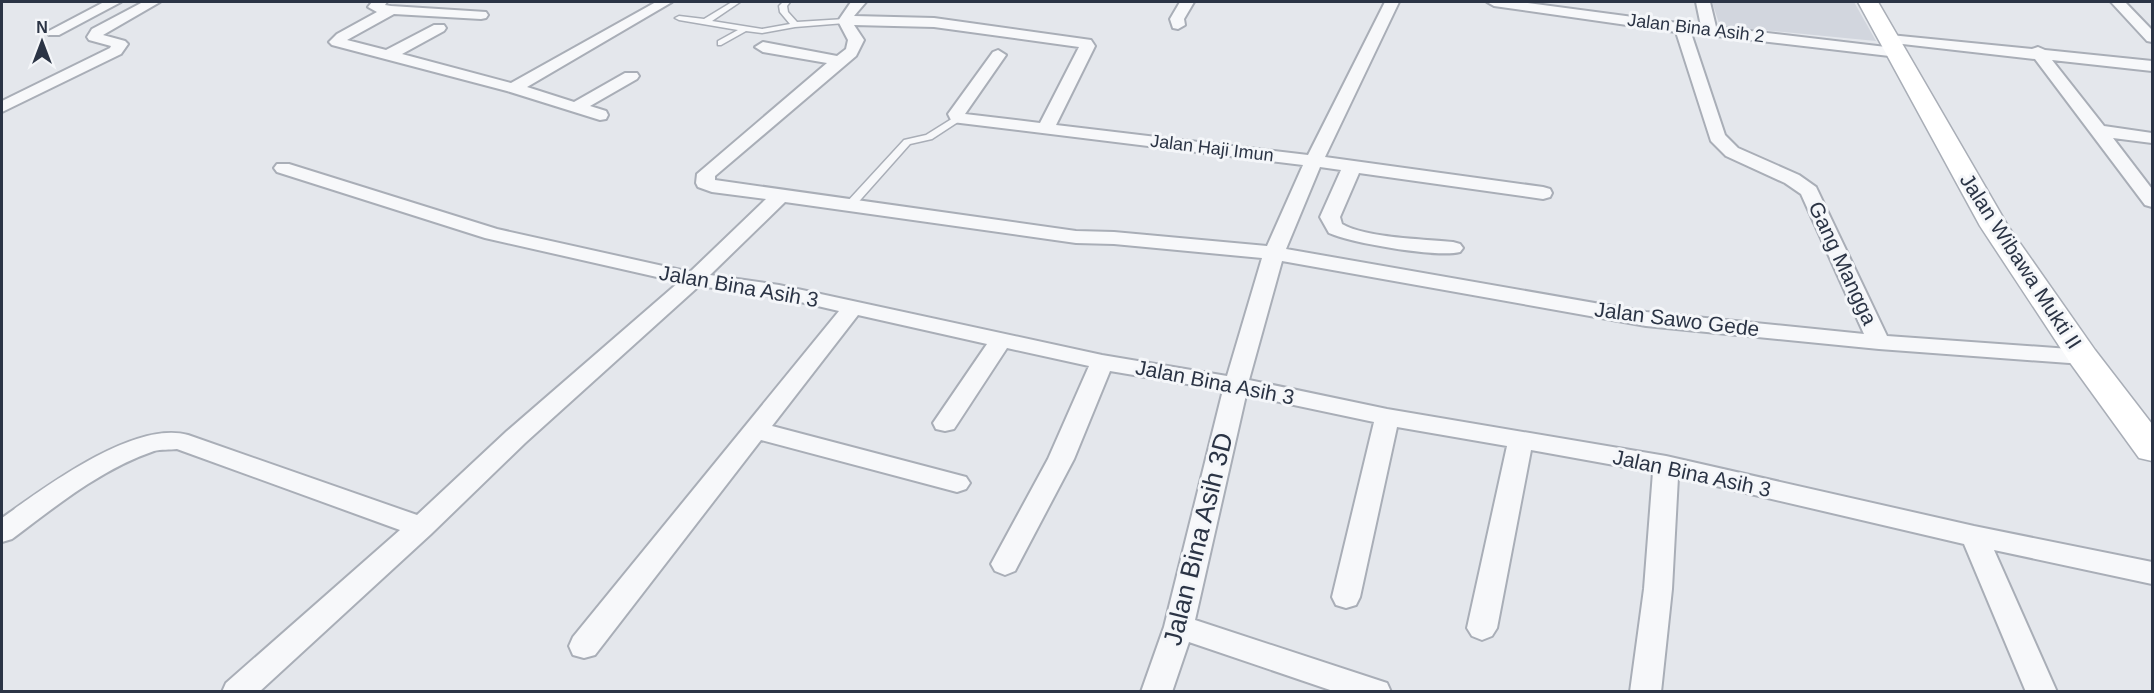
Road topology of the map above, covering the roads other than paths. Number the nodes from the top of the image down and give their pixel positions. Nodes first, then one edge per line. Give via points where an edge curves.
1 (114, 2) edge
2 (153, 2) edge
3 (664, 2) edge
4 (736, 2) edge
5 (787, 2) edge
6 (859, 2) edge
7 (1187, 2) edge
8 (1392, 2) edge
9 (1494, 2) edge
10 (1703, 2) edge
11 (1868, 2) edge
12 (2118, 2) edge
13 (386, 6) edge
14 (481, 15) dead end
15 (679, 18) dead end
16 (2135, 20) junction
17 (845, 21) junction
18 (705, 22) junction
19 (2152, 22) edge
20 (795, 25) junction
21 (1178, 25) dead end
22 (440, 28) dead end
23 (1682, 28) junction
24 (744, 29) junction
25 (1710, 31) junction
26 (54, 32) dead end
27 (2152, 38) edge
28 (721, 44) dead end
29 (1894, 46) junction
30 (763, 47) dead end
31 (2038, 52) junction
32 (389, 55) junction
33 (998, 55) dead end
34 (466, 61) dead end
35 (839, 61) junction
36 (2152, 66) edge
37 (445, 72) junction
38 (630, 76) dead end
39 (513, 88) junction
40 (2, 107) edge
41 (575, 108) junction
42 (600, 115) dead end
43 (958, 118) junction
44 (1046, 128) junction
45 (2106, 132) junction
46 (2152, 138) edge
47 (1314, 161) junction
48 (1352, 167) junction
49 (283, 168) dead end
50 (2147, 185) edge
51 (1543, 192) dead end
52 (779, 197) junction
53 (2152, 201) edge
54 (850, 205) junction
55 (1454, 249) dead end
56 (1274, 253) junction
57 (694, 279) junction
58 (853, 307) junction
59 (1001, 340) junction
60 (1879, 342) junction
61 (2083, 357) junction
62 (1102, 362) junction
63 (1236, 384) junction
64 (1387, 417) junction
65 (945, 423) dead end
66 (755, 430) junction
67 (1520, 442) junction
68 (2152, 449) edge
69 (1666, 465) junction
70 (957, 483) dead end
71 (421, 527) junction
72 (2, 532) edge
73 (1974, 536) junction
74 (1005, 564) dead end
75 (2152, 573) edge
76 (1346, 597) dead end
77 (1179, 627) junction
78 (1482, 628) dead end
79 (584, 646) dead end
80 (237, 692) edge
81 (1156, 692) edge
82 (1376, 692) edge
83 (1645, 692) edge
84 (2042, 692) edge

1 - 26 street
2 - 40 street via 94,37 120,44 116,51
3 - 39 street
4 - 18 lane
5 - 20 lane via 784,12
6 - 17 street
7 - 21 street via 1177,19
8 - 47 street, Jalan Bina Asih 3D
9 - 23 street, Jalan Bina Asih 2
10 - 25 street
11 - 29 main road, Jalan Wibawa Mukti II
12 - 16 street
13 - 14 street
13 - 32 street via 337,42
15 - 18 lane
16 - 19 street
16 - 27 street
17 - 20 lane
17 - 35 street via 845,27 856,40 855,48
17 - 44 street via 913,21 1086,43
18 - 24 lane
20 - 24 lane via 762,31
22 - 32 street
23 - 25 street, Jalan Bina Asih 2
23 - 60 street, Gang Mangga via 1718,137 1732,152 1809,191
24 - 28 lane
25 - 29 street, Jalan Bina Asih 2
29 - 31 street, Jalan Bina Asih 2
29 - 61 main road, Jalan Wibawa Mukti II via 1994,226
30 - 35 street
31 - 36 street, Jalan Bina Asih 2
31 - 45 street
32 - 37 street
33 - 43 street via 956,114
34 - 37 street
35 - 52 street, Jalan Sawo Gede via 704,179 712,186
37 - 39 street
38 - 41 street
39 - 41 street
41 - 42 street
43 - 44 street, Jalan Haji Imun
43 - 54 lane via 929,136 907,142
44 - 47 street, Jalan Haji Imun
45 - 46 street
45 - 50 street
47 - 48 street, Jalan Haji Imun
47 - 56 street, Jalan Bina Asih 3D
48 - 51 street, Jalan Haji Imun
48 - 55 street via 1330,217 1335,229
49 - 57 street, Jalan Bina Asih 3 via 492,234
50 - 53 street
52 - 54 street, Jalan Sawo Gede
52 - 57 street
54 - 56 street, Jalan Sawo Gede via 1076,237
56 - 60 street, Jalan Sawo Gede via 1646,318
56 - 63 street, Jalan Bina Asih 3D
57 - 58 street, Jalan Bina Asih 3
57 - 71 street
58 - 59 street, Jalan Bina Asih 3
58 - 66 street
59 - 62 street, Jalan Bina Asih 3
59 - 65 street
60 - 61 street, Jalan Sawo Gede
61 - 68 main road, Jalan Wibawa Mukti II
62 - 63 street, Jalan Bina Asih 3
62 - 74 street via 1060,459
63 - 64 street, Jalan Bina Asih 3
63 - 77 street, Jalan Bina Asih 3D
64 - 67 street, Jalan Bina Asih 3
64 - 76 street
66 - 70 street
66 - 79 street
67 - 69 street, Jalan Bina Asih 3
67 - 78 street
69 - 73 street, Jalan Bina Asih 3
69 - 83 street via 1658,588
71 - 72 street via 179,441 152,442 101,466 61,489
71 - 80 street
73 - 75 street, Jalan Bina Asih 3
73 - 84 street
77 - 81 street, Jalan Bina Asih 3D
77 - 82 street

